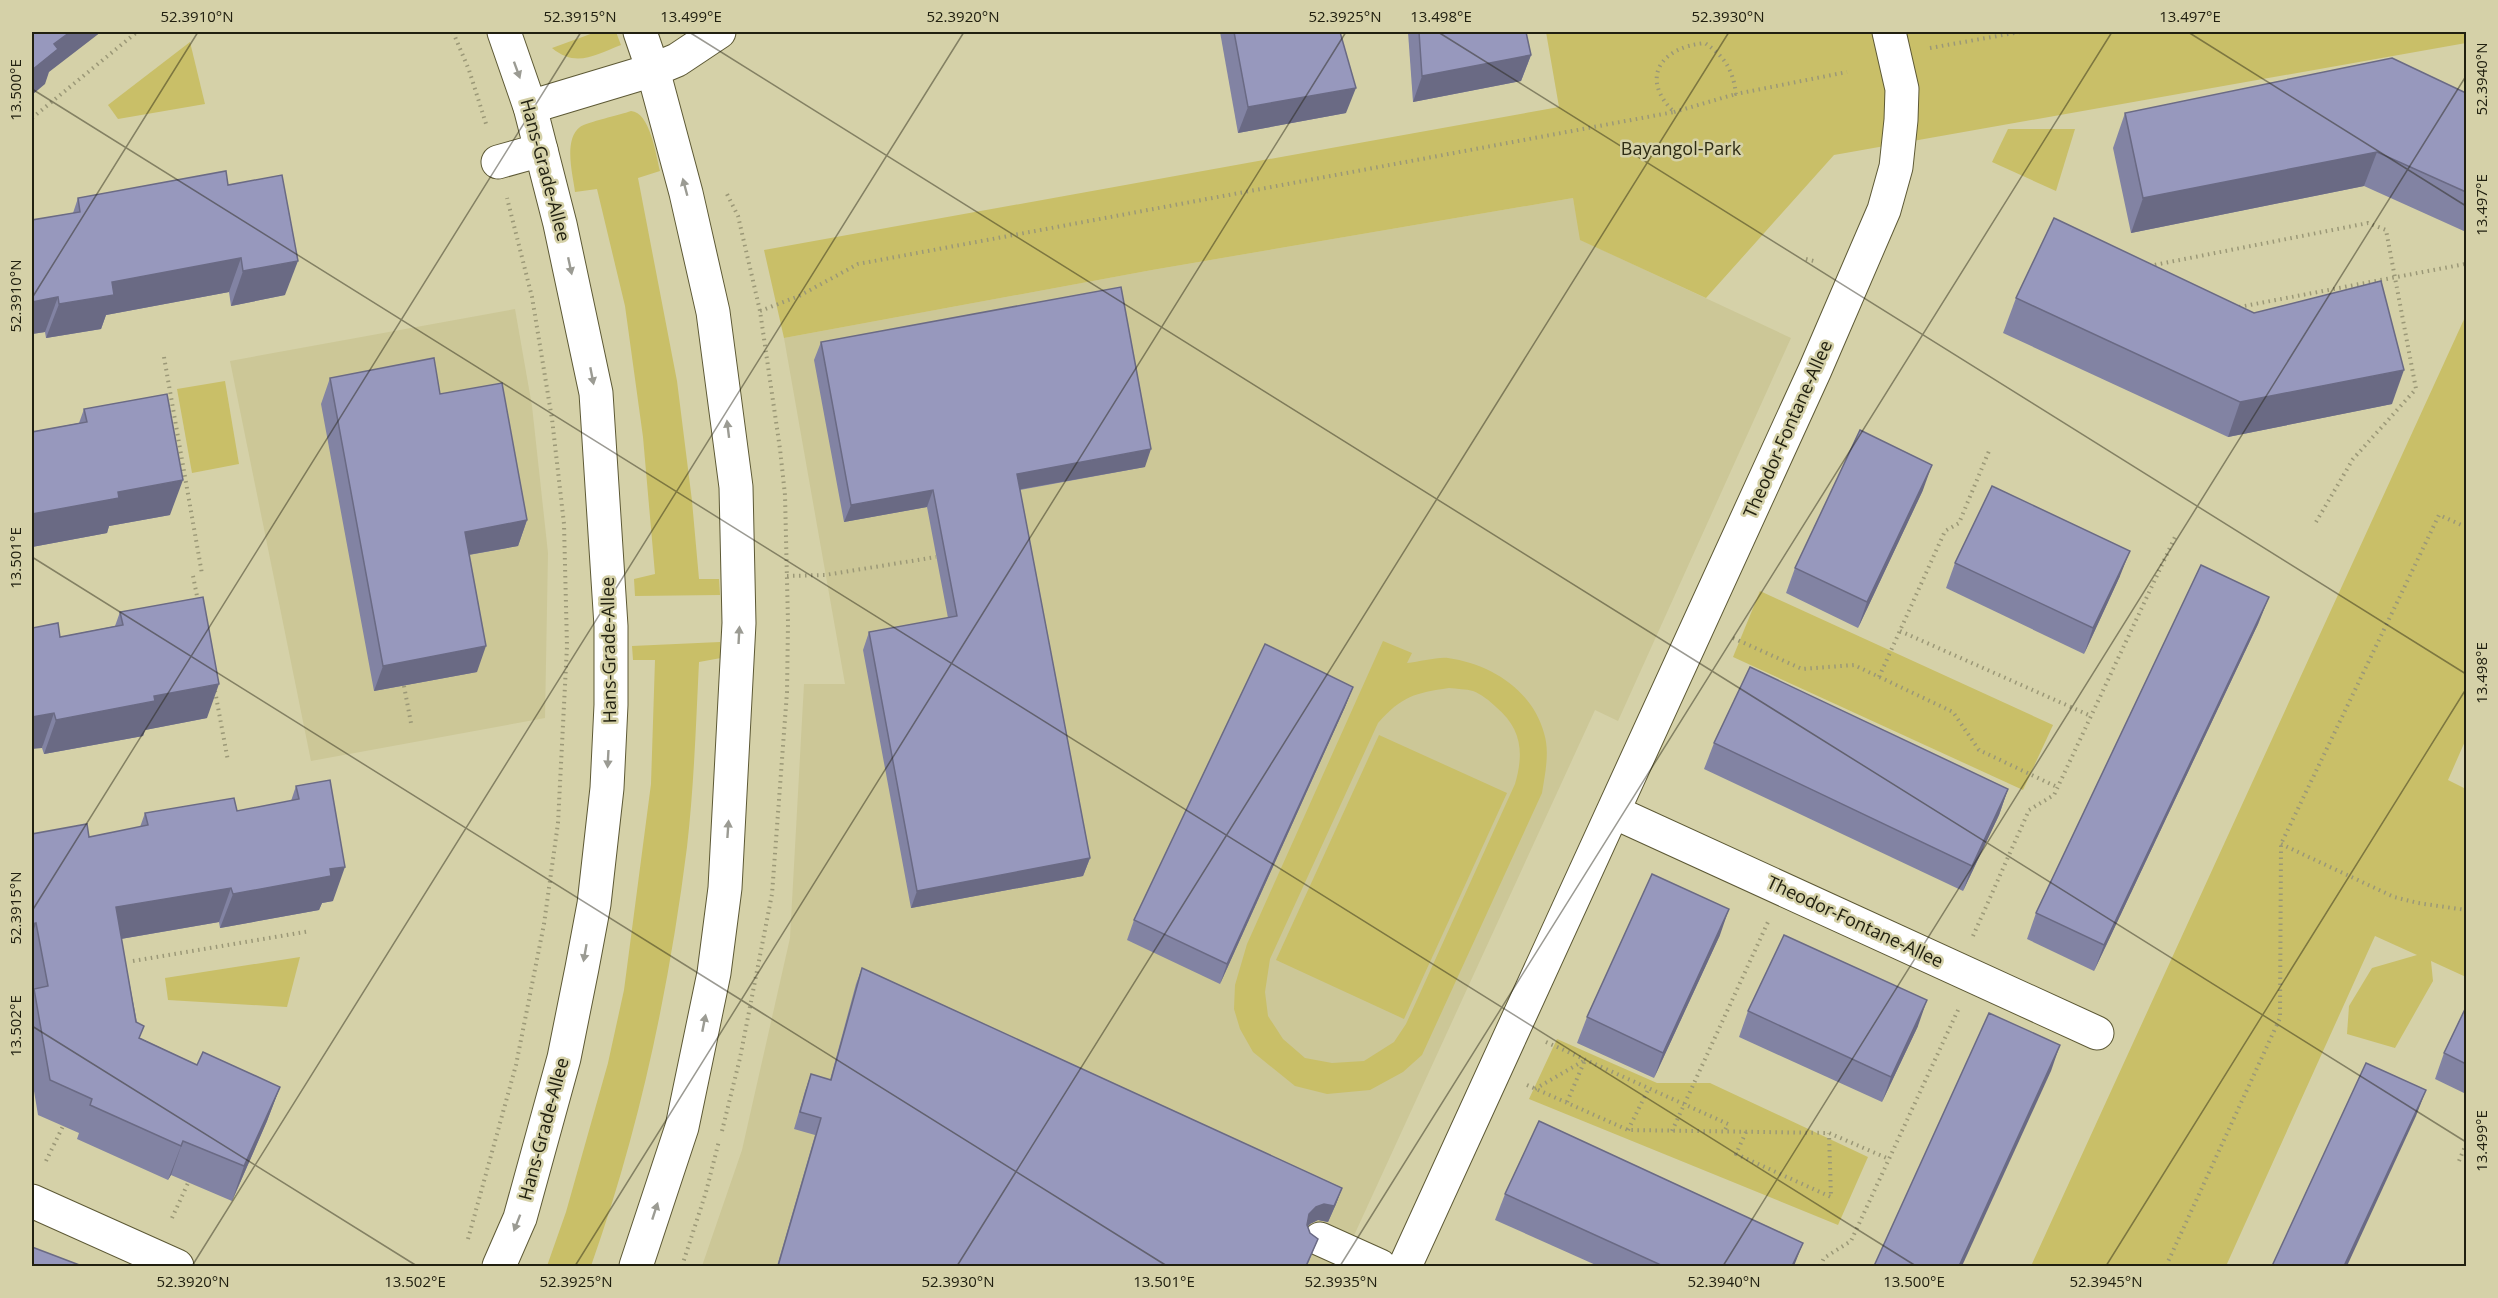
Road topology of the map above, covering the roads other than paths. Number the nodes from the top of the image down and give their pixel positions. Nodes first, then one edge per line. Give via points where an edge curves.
1 (504, 32) edge
2 (640, 32) edge
3 (719, 32) edge
4 (1889, 32) edge
5 (653, 70) junction
6 (530, 107) junction
7 (541, 150) junction
8 (498, 162) road end
9 (1614, 812) junction
10 (2097, 1033) dead end
11 (32, 1201) edge
12 (1320, 1239) edge
13 (1404, 1265) edge
14 (177, 1266) edge
15 (499, 1266) edge
16 (636, 1266) edge

1 -> 6 street, Hans-Grade-Allee
2 - 5 street
3 - 5 street via 677,60
4 - 9 street, Theodor-Fontane-Allee via 1902,89 1896,167 1884,210
5 - 6 street
16 -> 5 street via 682,1127 714,973 724,888 739,623 735,487 713,312 692,214
6 - 7 street, Hans-Grade-Allee
7 - 8 street
7 -> 15 street, Hans-Grade-Allee via 596,393 611,626 611,705 605,809 582,968 564,1058 520,1218
9 - 10 street, Theodor-Fontane-Allee
9 - 13 street, Theodor-Fontane-Allee
11 - 14 street
12 - 13 street

